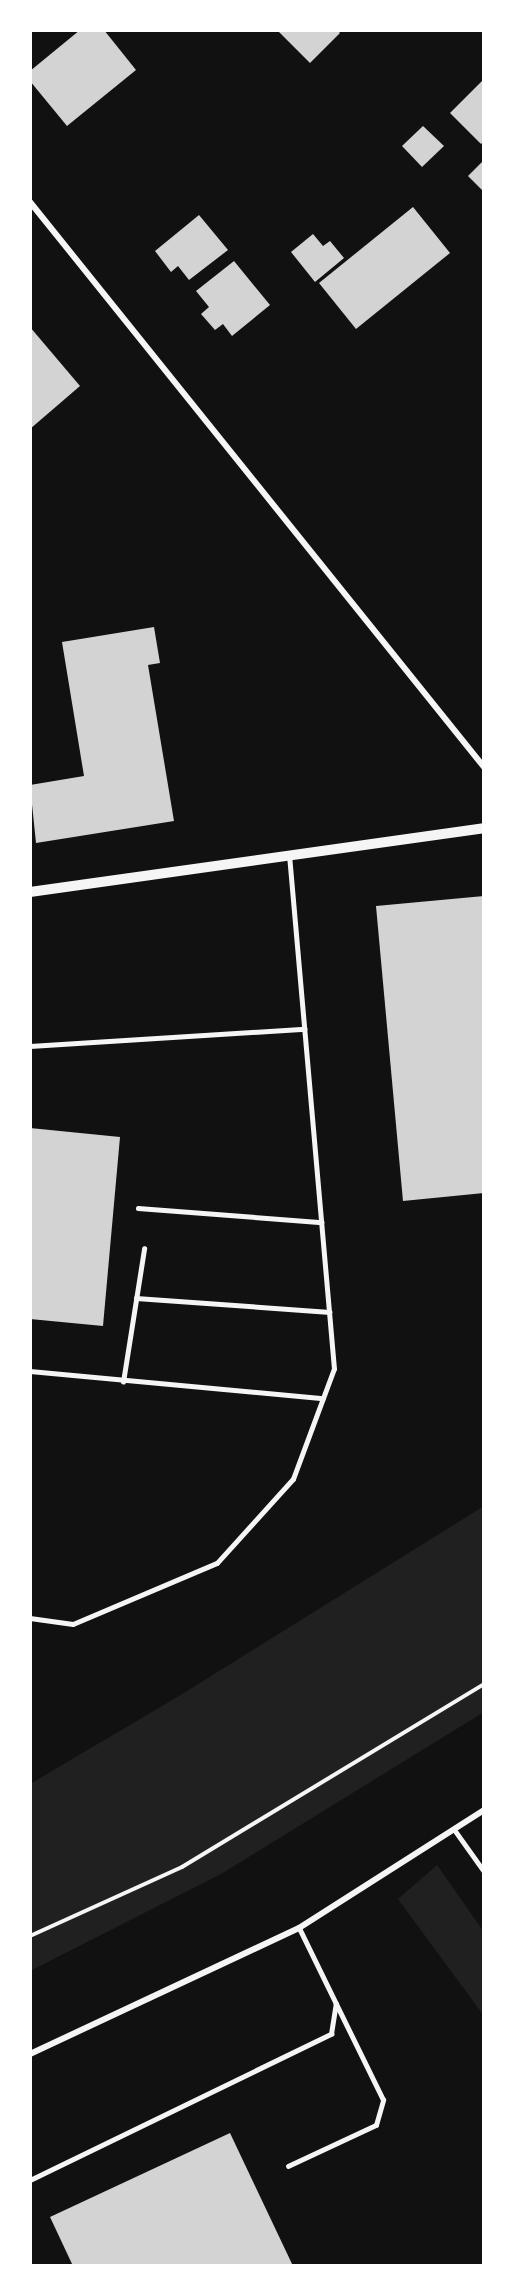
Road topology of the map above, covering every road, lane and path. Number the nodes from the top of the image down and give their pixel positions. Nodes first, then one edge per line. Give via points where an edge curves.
1 (30, 202) edge
2 (484, 767) edge
3 (484, 828) edge
4 (289, 855) junction
5 (30, 892) edge
6 (304, 1029) junction
7 (30, 1046) edge
8 (138, 1208) dead end
9 (321, 1222) junction
10 (144, 1249) dead end
11 (136, 1298) junction
12 (329, 1312) junction
13 (30, 1371) edge
14 (123, 1382) junction
15 (323, 1398) junction
16 (30, 1618) edge
17 (484, 1683) edge
18 (484, 1810) edge
19 (454, 1829) junction
20 (484, 1871) edge
21 (299, 1928) junction
22 (30, 1936) edge
23 (336, 2004) junction
24 (30, 2054) edge
25 (288, 2166) dead end
26 (30, 2180) edge

1 - 2 street
3 - 4 street
4 - 5 street
4 - 6 lane
6 - 7 lane
6 - 9 lane
8 - 9 lane
9 - 12 lane
10 - 11 lane
11 - 12 lane
11 - 14 lane
12 - 15 lane via 334,1369
13 - 14 lane
14 - 15 lane
15 - 16 lane via 293,1479 218,1563 73,1624
17 - 22 path via 182,1867
18 - 19 street
19 - 20 lane
19 - 21 street
21 - 23 lane
21 - 24 street
23 - 25 lane via 383,2100 379,2117 376,2125
23 - 26 lane via 331,2034

